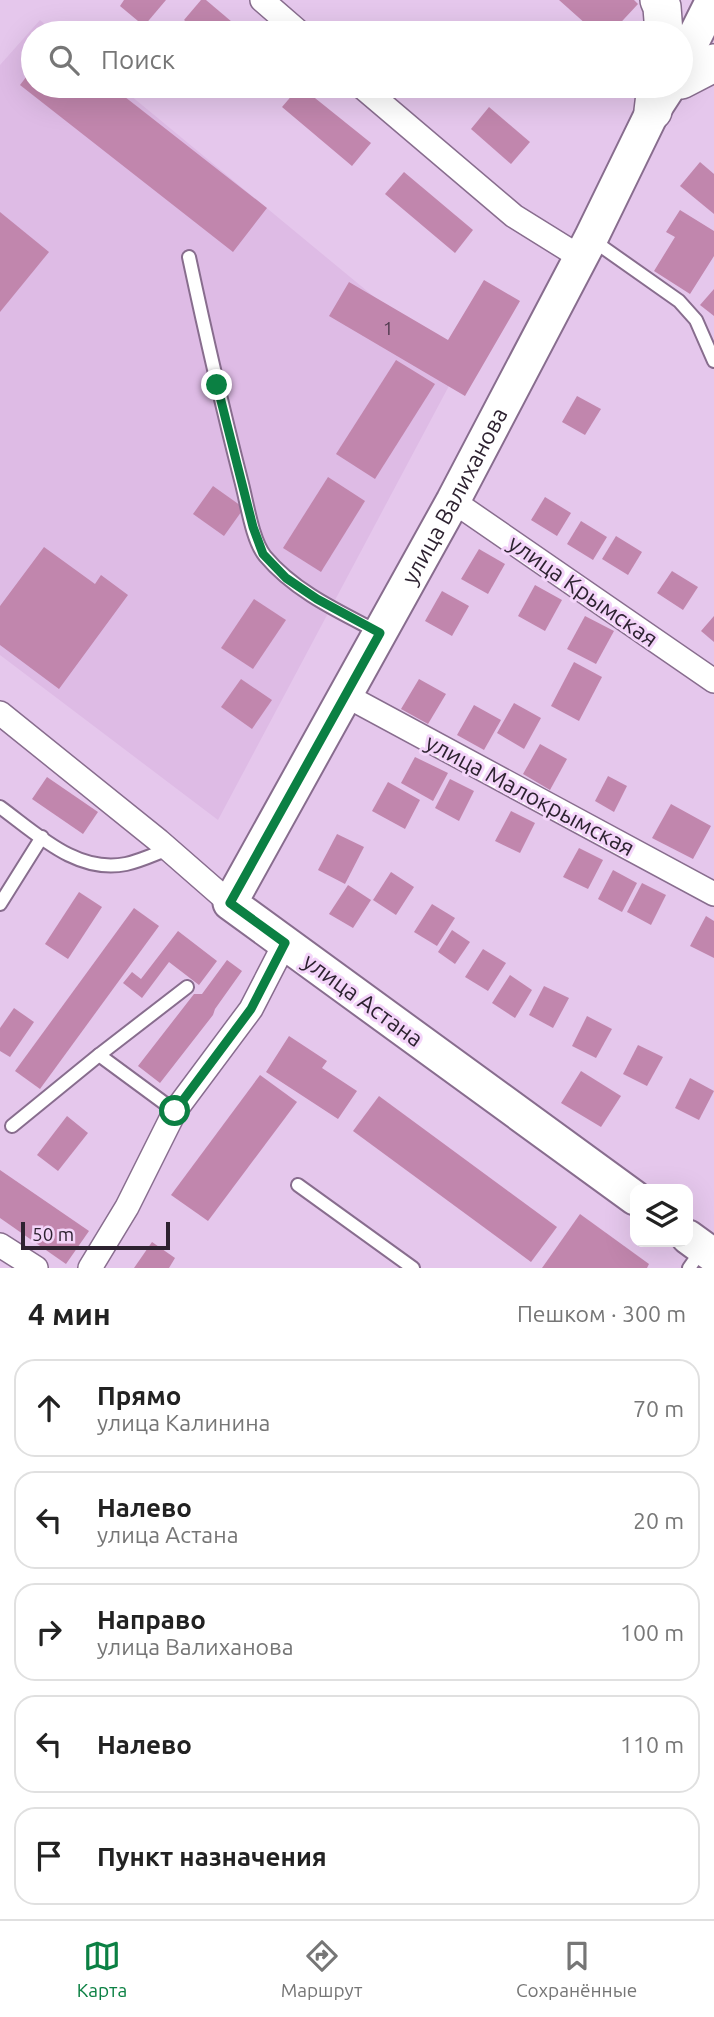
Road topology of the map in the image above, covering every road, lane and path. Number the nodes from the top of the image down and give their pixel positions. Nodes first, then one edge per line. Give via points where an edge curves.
1 (262, 0) edge
2 (659, 0) edge
3 (713, 0) edge
4 (286, 21) edge
5 (663, 21) edge
6 (693, 40) edge
7 (714, 63) edge
8 (693, 74) edge
9 (376, 98) edge
10 (661, 98) edge
11 (586, 248) junction
12 (189, 257) dead end
13 (714, 361) edge
14 (453, 501) junction
15 (380, 633) junction
16 (714, 681) edge
17 (345, 695) junction
18 (0, 713) edge
19 (0, 807) edge
20 (42, 837) junction
21 (168, 849) junction
22 (714, 894) edge
23 (230, 903) junction
24 (0, 904) edge
25 (285, 943) junction
26 (187, 987) dead end
27 (99, 1055) junction
28 (175, 1111) junction
29 (12, 1126) dead end
30 (298, 1185) dead end
31 (630, 1194) edge
32 (0, 1245) edge
33 (36, 1268) edge
34 (90, 1268) edge
35 (413, 1268) edge

1 - 4 street
2 - 5 main road
3 - 6 main road
7 - 8 main road
9 - 11 street via 514,216
10 - 11 main road, улица Валиханова
11 - 13 lane via 679,301 696,320
11 - 14 main road, улица Валиханова
12 - 15 lane via 217,385 263,554 286,578 317,599
14 - 15 main road, улица Валиханова
14 - 16 street, улица Крымская
15 - 17 main road, улица Валиханова
17 - 22 street, улица Малокрымская
17 - 23 main road, улица Валиханова
18 - 21 street, улица Астана
19 - 20 lane
20 - 21 lane via 70,858 95,865 126,864
20 - 24 lane
21 - 23 street, улица Астана
23 - 25 main road, улица Астана
25 - 28 street via 251,1009
25 - 31 main road, улица Астана
26 - 27 lane
27 - 28 lane
27 - 29 lane
28 - 34 street
30 - 35 lane
32 - 33 street

